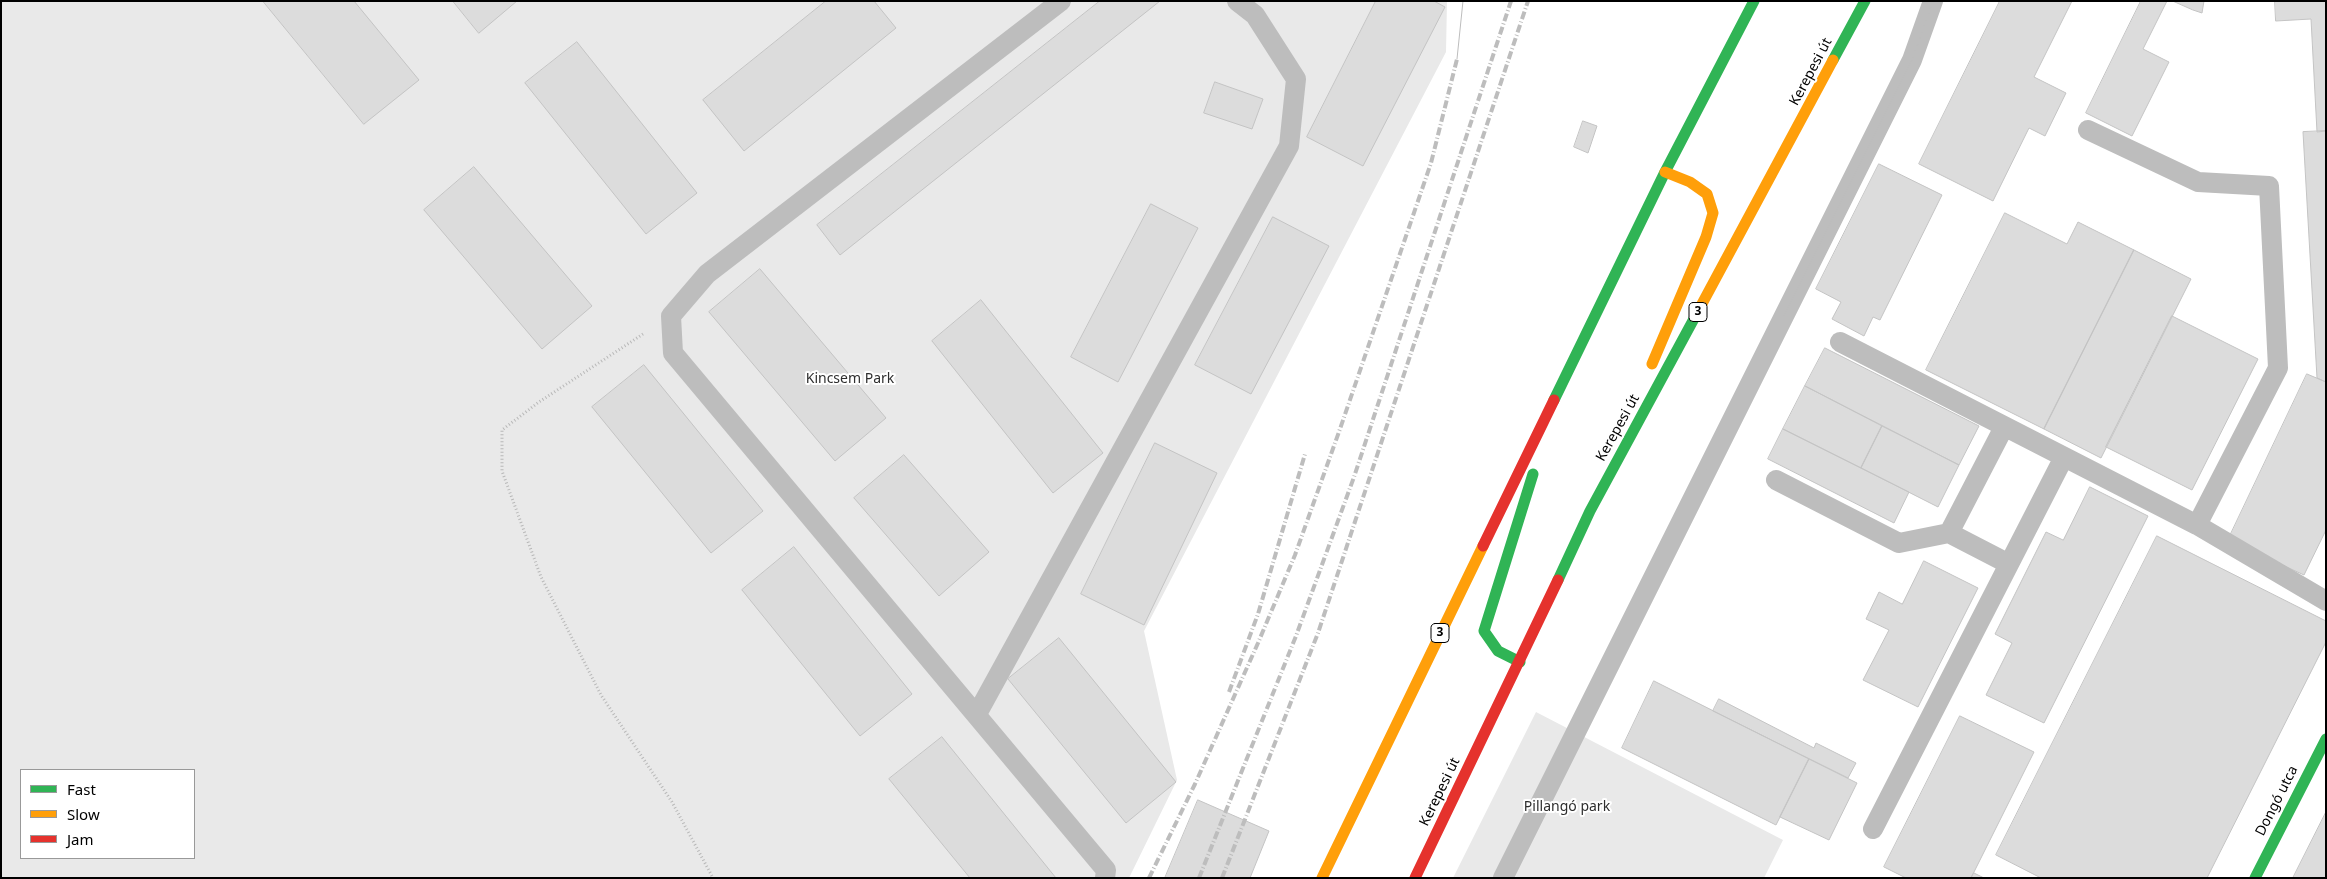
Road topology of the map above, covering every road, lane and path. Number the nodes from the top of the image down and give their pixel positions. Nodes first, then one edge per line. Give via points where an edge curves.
1 (1061, 1) edge
2 (1237, 1) edge
3 (1754, 1) edge
4 (1865, 1) edge
5 (1933, 1) edge
6 (2088, 130) dead end
7 (1665, 172) junction
8 (671, 316) junction
9 (1840, 342) dead end
10 (1648, 374) dead end
11 (1559, 389) junction
12 (1636, 401) dead end
13 (2004, 427) junction
14 (2064, 457) junction
15 (1776, 480) dead end
16 (1590, 511) junction
17 (2197, 525) junction
18 (1949, 533) junction
19 (2009, 564) junction
20 (2326, 601) edge
21 (1520, 662) junction
22 (976, 714) junction
23 (2326, 739) edge
24 (1873, 829) dead end
25 (713, 878) edge
26 (1105, 878) edge
27 (1322, 878) edge
28 (1415, 878) edge
29 (1503, 878) edge
30 (2255, 878) edge

1 - 8 lane via 707,274
2 - 22 lane via 1255,16 1296,79 1289,146
3 - 7 main road, 3
4 - 16 main road, Kerepesi út / 3
5 - 29 lane via 1912,60
6 - 17 lane via 2198,182 2269,186 2278,368
7 - 10 main road via 1690,182 1707,194 1713,213
7 - 11 main road, 3
8 - 22 lane via 673,353
8 - 25 path via 502,430 502,472 541,577 597,687 672,802
9 - 13 lane
11 - 21 main road via 1484,631 1501,655
11 - 27 main road, 3
12 - 16 main road
13 - 14 lane
13 - 18 lane
14 - 17 lane
14 - 19 lane
15 - 18 lane via 1899,543
16 - 21 main road, Kerepesi út / 3
17 - 20 lane
18 - 19 lane
19 - 24 lane
21 - 28 main road, Kerepesi út / 3
22 - 26 lane via 1106,870
23 - 30 main road, Dongó utca

